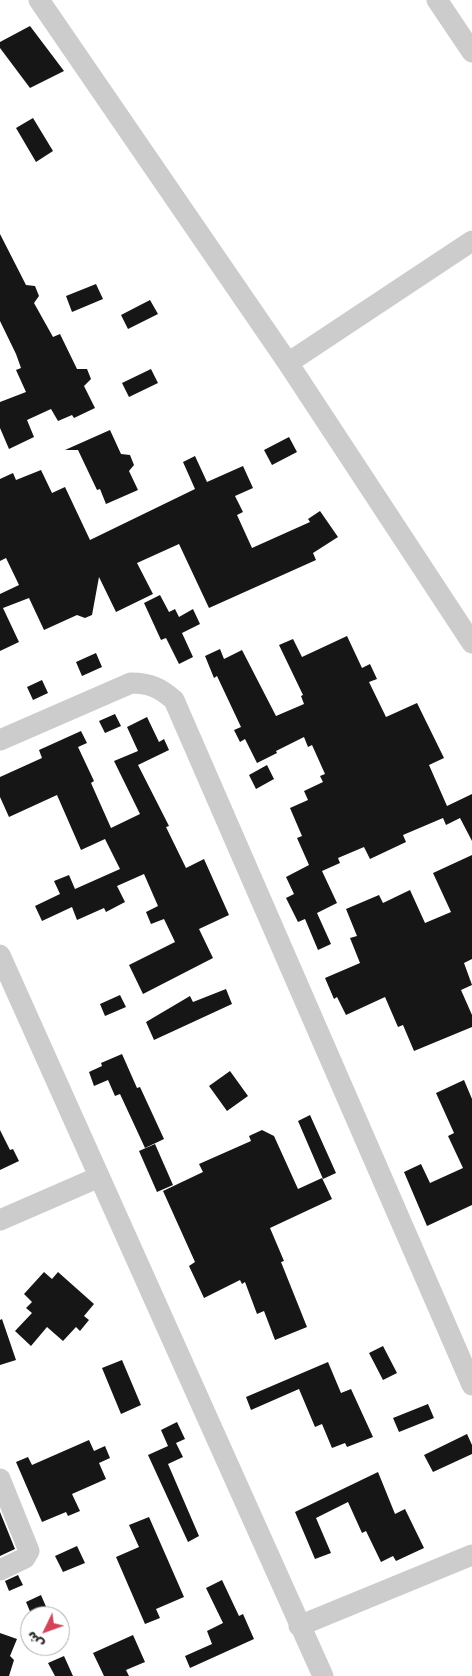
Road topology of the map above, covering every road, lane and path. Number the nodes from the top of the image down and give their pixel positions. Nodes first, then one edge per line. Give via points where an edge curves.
1 (39, 0) edge
2 (437, 0) edge
3 (472, 52) edge
4 (472, 241) edge
5 (288, 364) junction
6 (472, 643) edge
7 (0, 740) edge
8 (0, 955) edge
9 (99, 1177) junction
10 (0, 1220) edge
11 (472, 1385) edge
12 (0, 1479) edge
13 (472, 1555) edge
14 (0, 1570) edge
15 (299, 1626) junction
16 (324, 1675) edge

1 - 5 street
2 - 3 street
4 - 5 street
5 - 6 street
7 - 11 street via 131,682 148,683 162,689 174,700
8 - 9 street
9 - 10 street
9 - 15 street via 238,1482
12 - 14 street via 29,1551 25,1558
13 - 15 street
15 - 16 street

